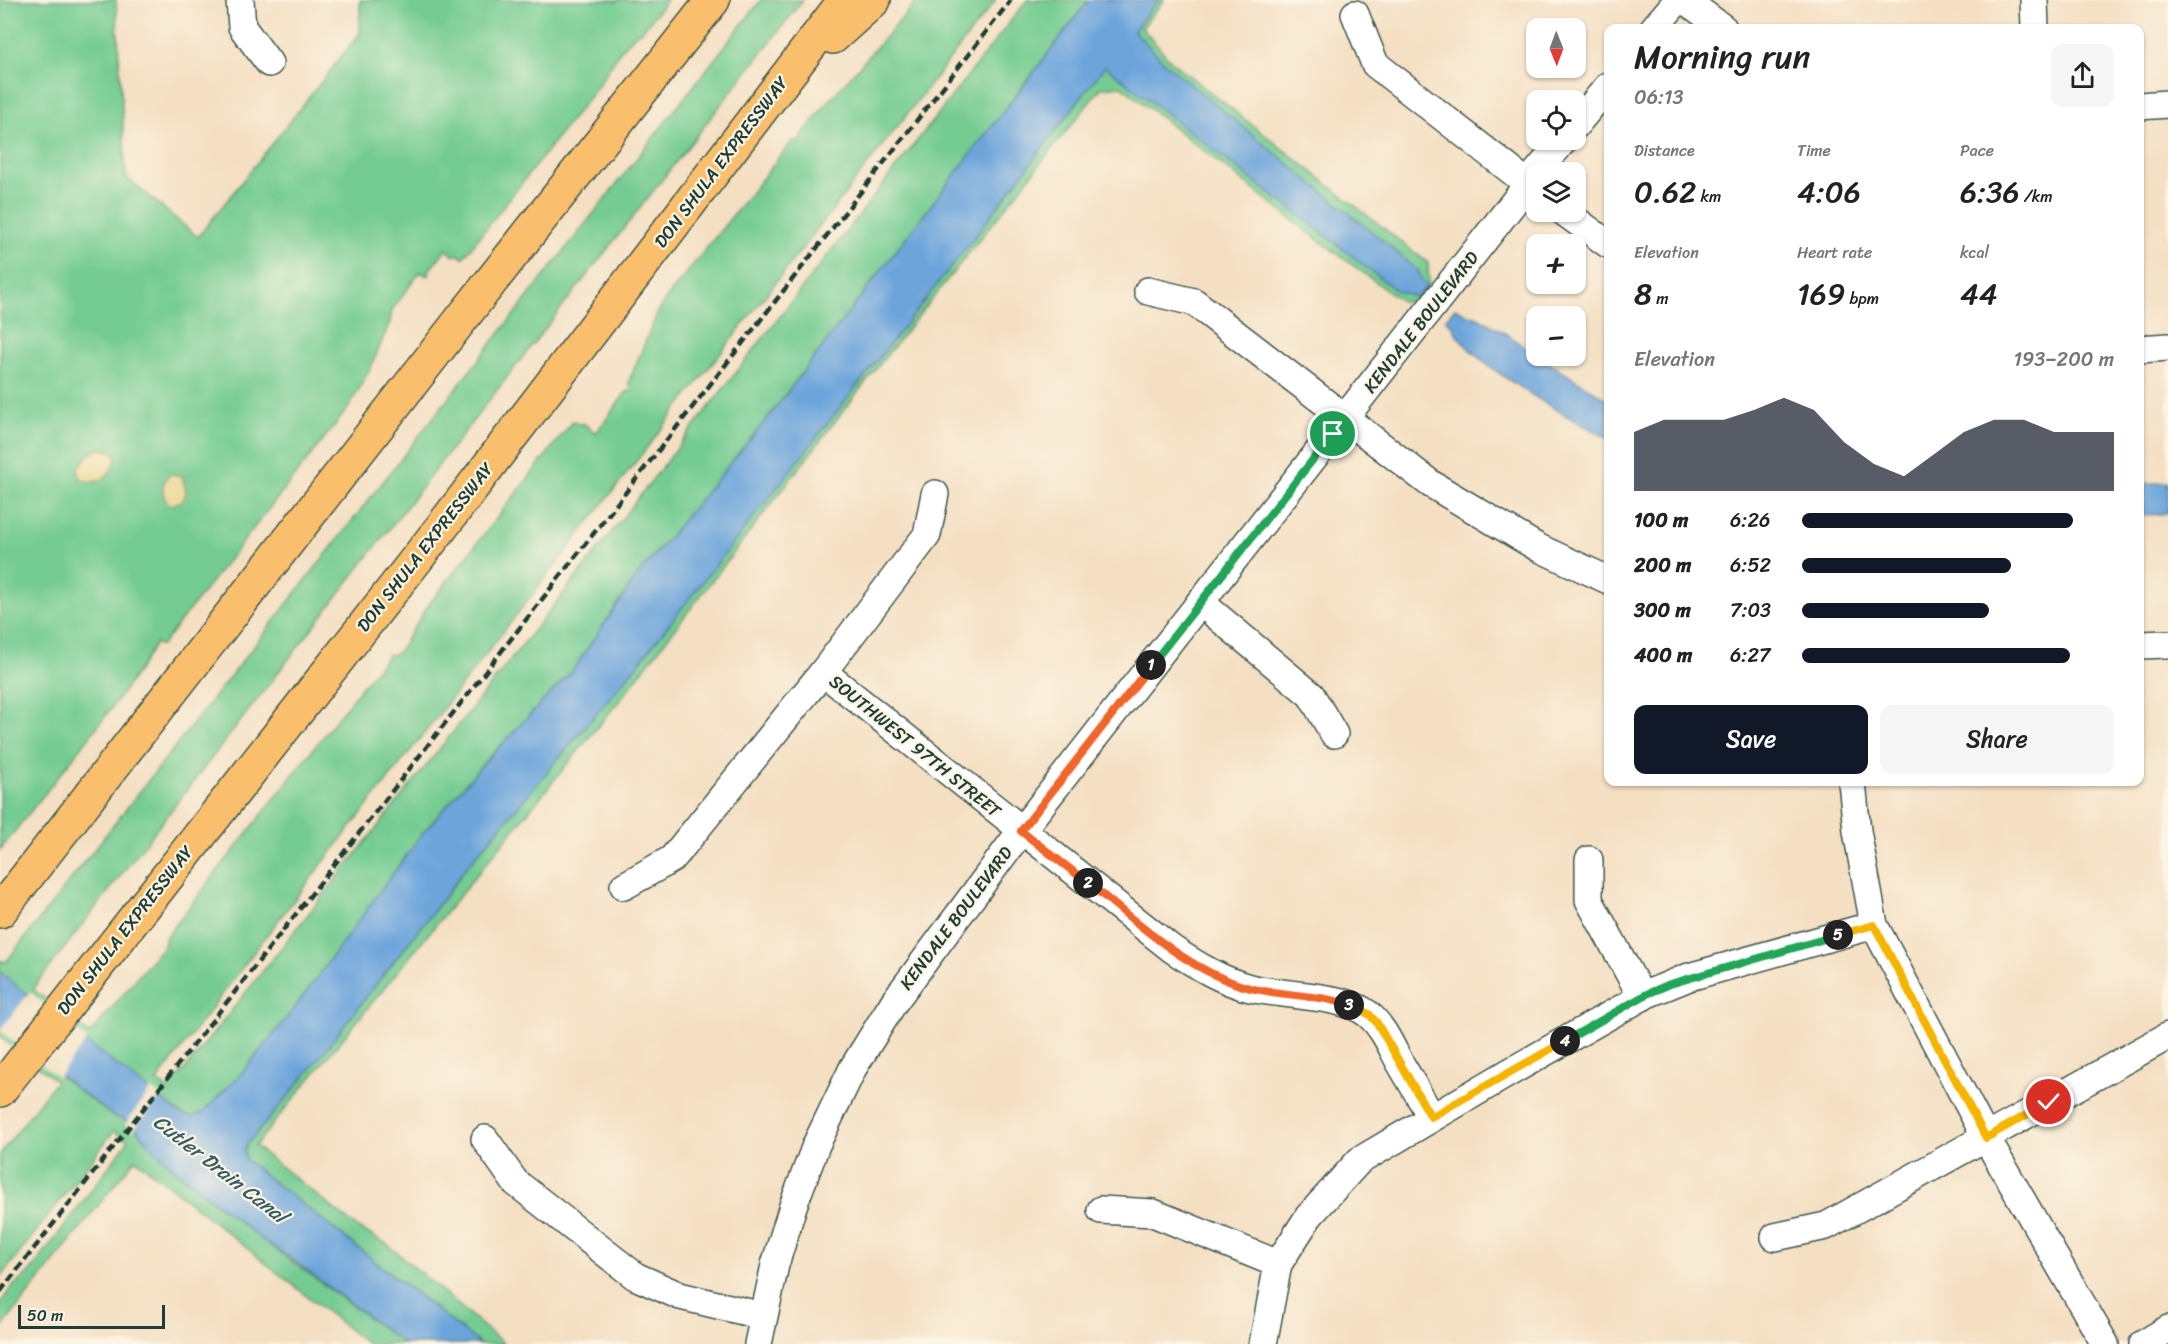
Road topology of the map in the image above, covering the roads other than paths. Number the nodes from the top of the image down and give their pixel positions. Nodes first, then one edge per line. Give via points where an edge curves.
1 (240, 0) edge
2 (713, 0) edge
3 (845, 0) edge
4 (874, 0) edge
5 (1678, 0) edge
6 (1685, 0) edge
7 (2034, 0) edge
8 (1355, 14) dead end
9 (1657, 24) edge
10 (1718, 24) edge
11 (2035, 24) edge
12 (269, 63) dead end
13 (774, 91) junction
14 (1604, 91) edge
15 (2168, 104) edge
16 (2144, 106) edge
17 (1586, 113) edge
18 (1526, 174) edge
19 (1526, 190) edge
20 (1578, 222) edge
21 (1604, 241) edge
22 (1148, 291) dead end
23 (2168, 347) edge
24 (2144, 349) edge
25 (1346, 417) junction
26 (935, 494) dead end
27 (1604, 578) edge
28 (1200, 602) junction
29 (2168, 644) edge
30 (2144, 645) edge
31 (823, 672) junction
32 (1334, 734) dead end
33 (1852, 786) edge
34 (1021, 831) junction
35 (1589, 860) dead end
36 (624, 886) dead end
37 (0, 910) edge
38 (1874, 925) junction
39 (1642, 997) junction
40 (2168, 1036) edge
41 (0, 1090) edge
42 (1431, 1117) junction
43 (1986, 1138) junction
44 (485, 1139) dead end
45 (1101, 1210) dead end
46 (1775, 1237) dead end
47 (1278, 1264) junction
48 (763, 1316) junction
49 (2168, 1329) edge
50 (758, 1344) edge
51 (1263, 1344) edge
52 (2105, 1344) edge
53 (2143, 1344) edge

1 - 12 street via 242,27
2 - 37 highway
3 - 13 highway, DON SHULA EXPRESSWAY
4 - 13 highway
5 - 9 street
6 - 10 street
7 - 11 street
8 - 18 street via 1375,64
13 - 41 highway, DON SHULA EXPRESSWAY via 441,528
14 - 17 street
15 - 16 street
19 - 25 street, KENDALE BOULEVARD
20 - 21 street
22 - 25 street via 1194,302
23 - 24 street
25 - 27 street via 1461,504 1537,547
25 - 28 street, KENDALE BOULEVARD
26 - 31 street via 927,535
28 - 32 street via 1311,695
28 - 34 street, KENDALE BOULEVARD
29 - 30 street
31 - 34 street, SOUTHWEST 97TH STREET
31 - 36 street via 672,859
33 - 38 street
34 - 42 street, SOUTHWEST 97TH STREET via 1172,949 1210,972 1248,988 1340,1002 1369,1014
34 - 48 street, KENDALE BOULEVARD via 925,957 853,1068 816,1145 793,1206
35 - 39 street via 1589,900
38 - 39 street via 1689,977
38 - 43 street
39 - 42 street
40 - 43 street
42 - 47 street via 1359,1161 1309,1216
43 - 46 street via 1826,1226
43 - 52 street
44 - 48 street via 514,1182 635,1276 680,1296
45 - 47 street via 1153,1212
47 - 51 street
48 - 50 street, KENDALE BOULEVARD
49 - 53 street

